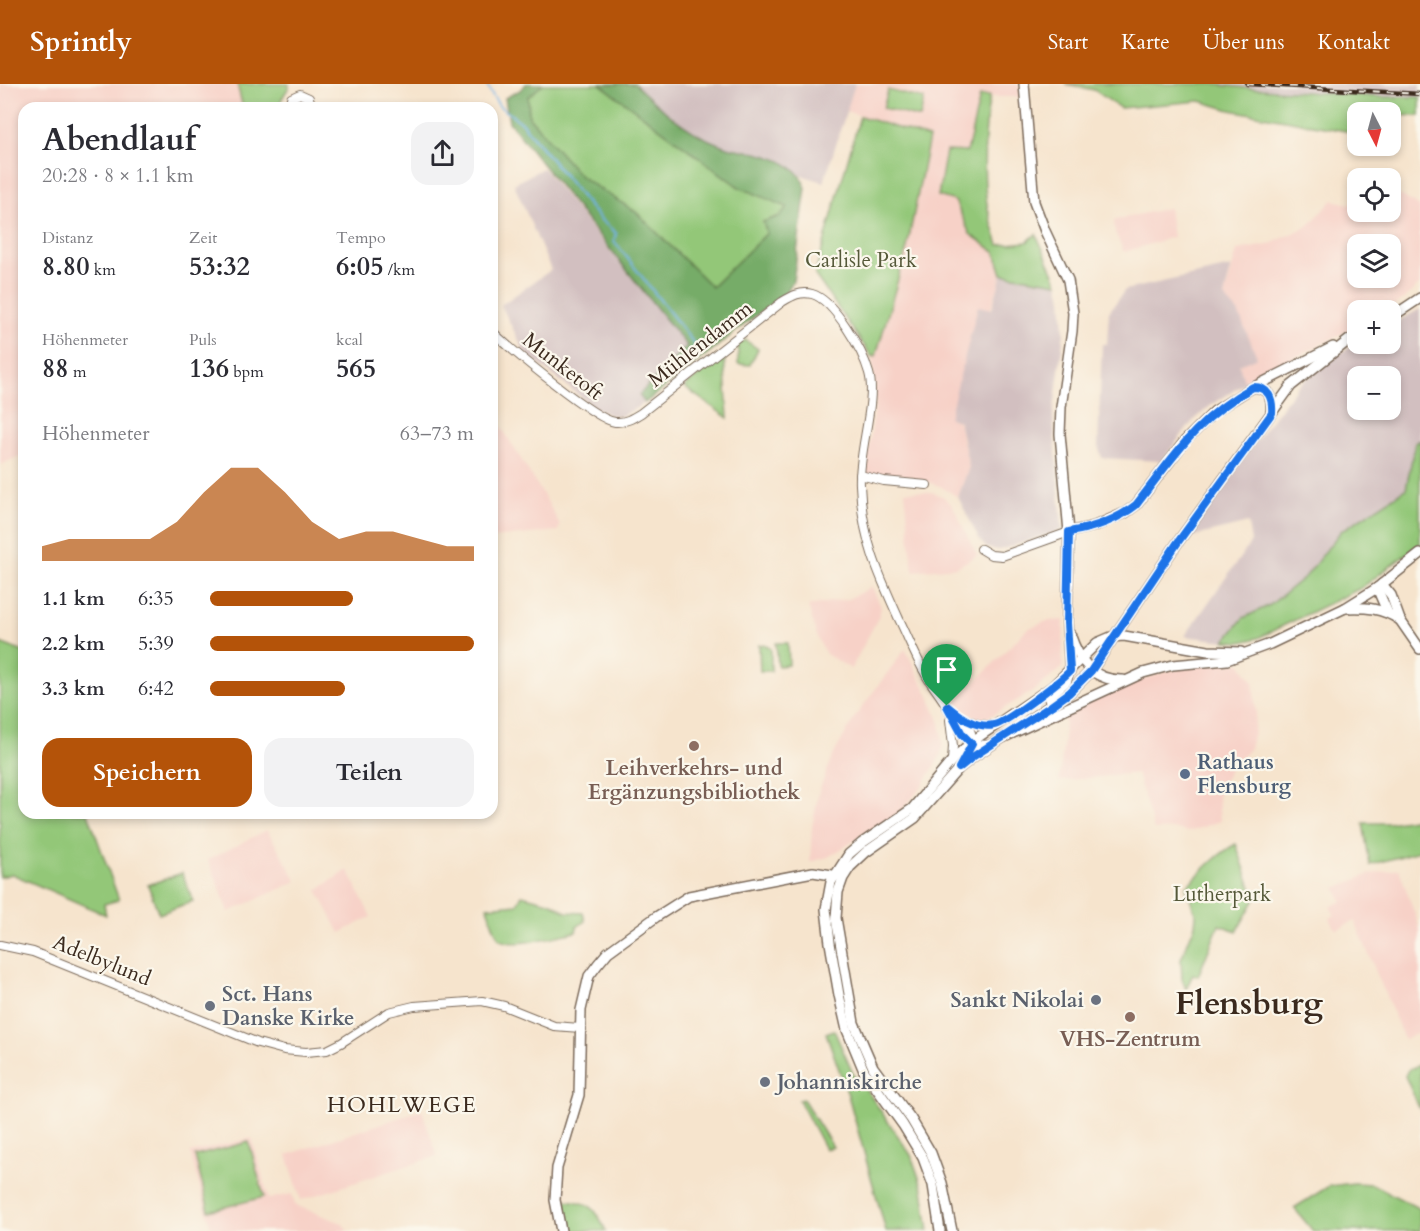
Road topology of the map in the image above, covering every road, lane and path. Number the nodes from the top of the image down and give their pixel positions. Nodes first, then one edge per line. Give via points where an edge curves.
1 (298, 84) edge
2 (1024, 84) edge
3 (300, 94) junction
4 (290, 102) edge
5 (311, 102) edge
6 (1420, 298) edge
7 (1401, 311) edge
8 (498, 337) edge
9 (1347, 341) edge
10 (1347, 343) edge
11 (1253, 387) junction
12 (1272, 413) junction
13 (616, 423) joint
14 (860, 475) junction
15 (927, 484) dead end
16 (1069, 537) junction
17 (981, 549) dead end
18 (1420, 554) edge
19 (1379, 586) junction
20 (1345, 608) junction
21 (1387, 611) junction
22 (1067, 619) junction
23 (1400, 620) junction
24 (1116, 636) junction
25 (1420, 649) edge
26 (1246, 652) junction
27 (1082, 658) junction
28 (1070, 671) junction
29 (1091, 671) junction
30 (1128, 679) junction
31 (947, 706) junction
32 (1053, 710) junction
33 (961, 717) junction
34 (995, 726) junction
35 (972, 743) junction
36 (992, 745) junction
37 (956, 765) junction
38 (836, 878) junction
39 (0, 945) edge
40 (580, 1028) junction
41 (561, 1231) edge
42 (940, 1231) edge
43 (952, 1231) edge

1 - 3 street
2 - 16 main road via 1035,202 1066,273 1072,304 1060,434
3 - 4 street
3 - 5 street
6 - 7 main road
8 - 13 street, Munketoft via 598,416
9 - 11 main road
10 - 12 main road via 1291,386
11 - 12 main road via 1268,392
11 - 16 main road via 1199,425 1136,505
12 - 24 main road via 1178,542
13 - 14 street, Mühlendamm via 641,413 782,302 806,293 830,304 870,374
14 - 15 street
14 - 31 street via 863,519 875,567 924,672
16 - 17 street via 1002,556
16 - 22 main road
18 - 19 main road
19 - 20 main road
19 - 21 main road
19 - 23 main road via 1391,595
20 - 21 main road
20 - 26 main road
21 - 23 main road
22 - 27 main road
22 - 28 main road
23 - 25 main road
24 - 26 main road via 1208,651
24 - 27 main road via 1097,643
24 - 29 main road
26 - 30 main road via 1227,660 1166,666
27 - 28 main road
27 - 29 main road
28 - 32 street via 1067,682 1048,698
28 - 34 main road
29 - 30 main road via 1104,678
29 - 32 main road
30 - 32 main road
31 - 33 street
31 - 35 street via 962,734
31 - 37 street
32 - 36 main road
33 - 34 street
33 - 35 street via 970,728
34 - 35 main road
35 - 36 street
35 - 37 main road
36 - 37 main road
37 - 38 main road via 915,818
38 - 40 main road via 816,872 801,873 703,892 675,903 608,952 598,964 584,992
38 - 42 main road via 826,909 847,1030 864,1071 923,1158
38 - 43 main road via 836,918 854,1023 873,1067 932,1153
39 - 40 street, Adelbylund via 44,956 284,1050 327,1050 388,1012 467,1002 492,1002 554,1026
40 - 41 main road via 579,1095 555,1184

